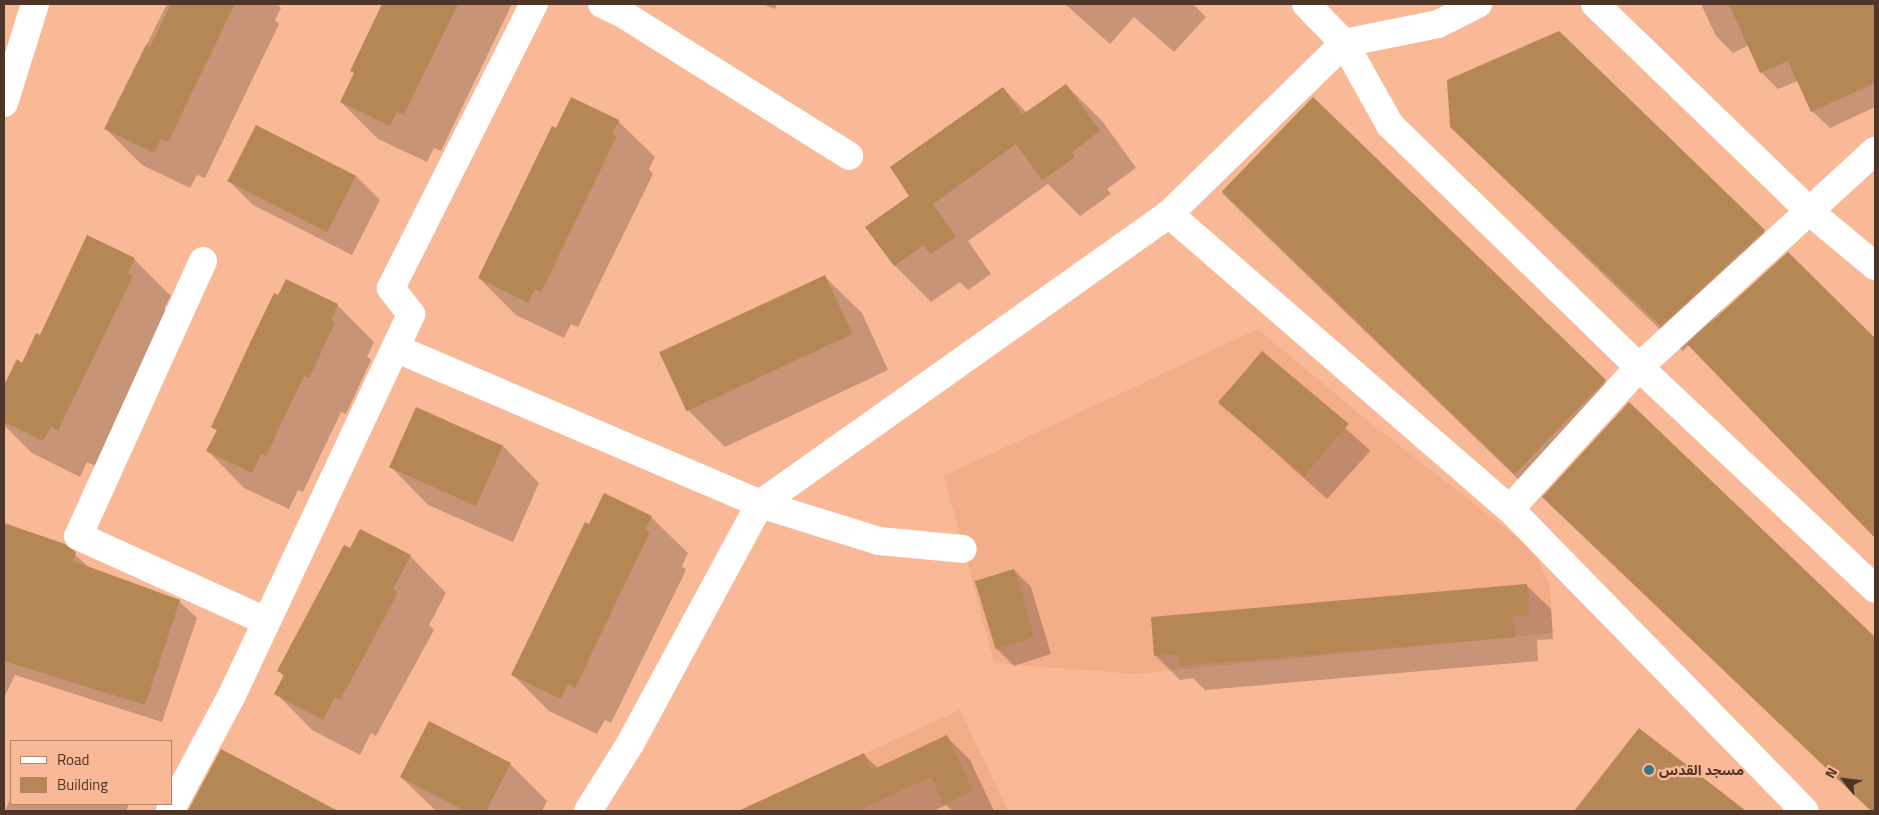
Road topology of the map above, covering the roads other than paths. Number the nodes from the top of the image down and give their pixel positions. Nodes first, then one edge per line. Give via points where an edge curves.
1 (35, 4) edge
2 (534, 4) edge
3 (602, 4) edge
4 (1306, 4) edge
5 (1478, 4) edge
6 (1594, 4) edge
7 (1344, 43) junction
8 (4, 103) edge
9 (1875, 151) edge
10 (848, 156) dead end
11 (1809, 212) junction
12 (1169, 214) junction
13 (203, 261) dead end
14 (1875, 266) edge
15 (395, 348) junction
16 (1639, 367) junction
17 (760, 504) junction
18 (1510, 509) junction
19 (963, 549) dead end
20 (1875, 589) edge
21 (265, 621) junction
22 (170, 811) edge
23 (588, 811) edge
24 (1806, 811) edge

1 - 8 street
2 - 15 street via 391,288 411,314
3 - 10 street via 624,14
4 - 7 street
5 - 7 street via 1438,24
6 - 11 street
7 - 12 street
7 - 16 street via 1390,125
9 - 11 street
11 - 14 street
11 - 16 street
12 - 17 street
12 - 18 street
13 - 21 street via 78,536
15 - 17 street
15 - 21 street
16 - 18 street
16 - 20 street
17 - 19 street via 880,542
17 - 23 street via 630,744
18 - 24 street
21 - 22 street via 232,695

